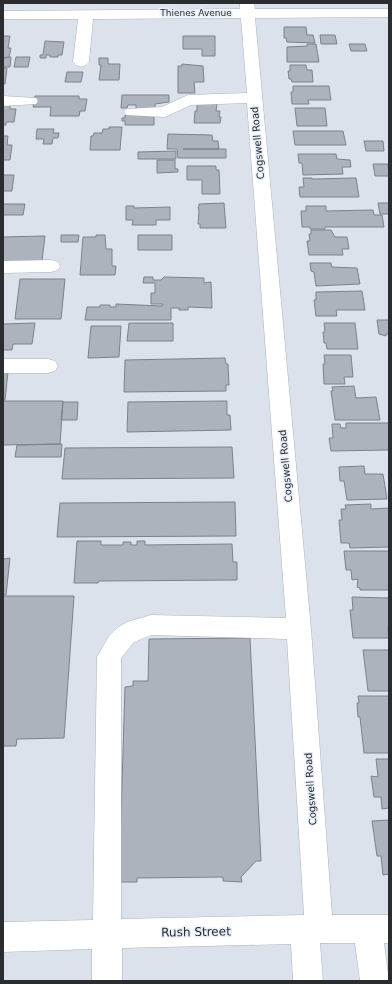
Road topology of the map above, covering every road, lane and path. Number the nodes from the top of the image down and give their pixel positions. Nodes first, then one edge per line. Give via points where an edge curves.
1 (247, 8) edge
2 (389, 13) edge
3 (86, 14) junction
4 (3, 15) edge
5 (81, 62) dead end
6 (253, 98) junction
7 (3, 101) edge
8 (30, 101) dead end
9 (132, 112) dead end
10 (51, 266) dead end
11 (3, 267) edge
12 (3, 356) edge
13 (22, 356) dead end
14 (3, 366) edge
15 (48, 366) dead end
16 (299, 629) junction
17 (312, 929) junction
18 (378, 929) edge
19 (108, 934) junction
20 (3, 936) edge
21 (108, 981) edge
22 (308, 981) edge
23 (375, 981) edge

1 - 2 street, Thienes Avenue
1 - 3 street, Thienes Avenue
1 - 6 street, Cogswell Road
3 - 4 street, Thienes Avenue
3 - 5 street
6 - 9 street via 188,100 166,112
6 - 16 street, Cogswell Road
7 - 8 street
10 - 11 street
12 - 13 street
14 - 15 street
16 - 17 street, Cogswell Road
16 - 19 street via 151,625 132,630 118,642 110,657
17 - 18 street, Rush Street
17 - 19 street, Rush Street
17 - 22 street, Cogswell Road
18 - 23 street
19 - 20 street, Rush Street
19 - 21 street

